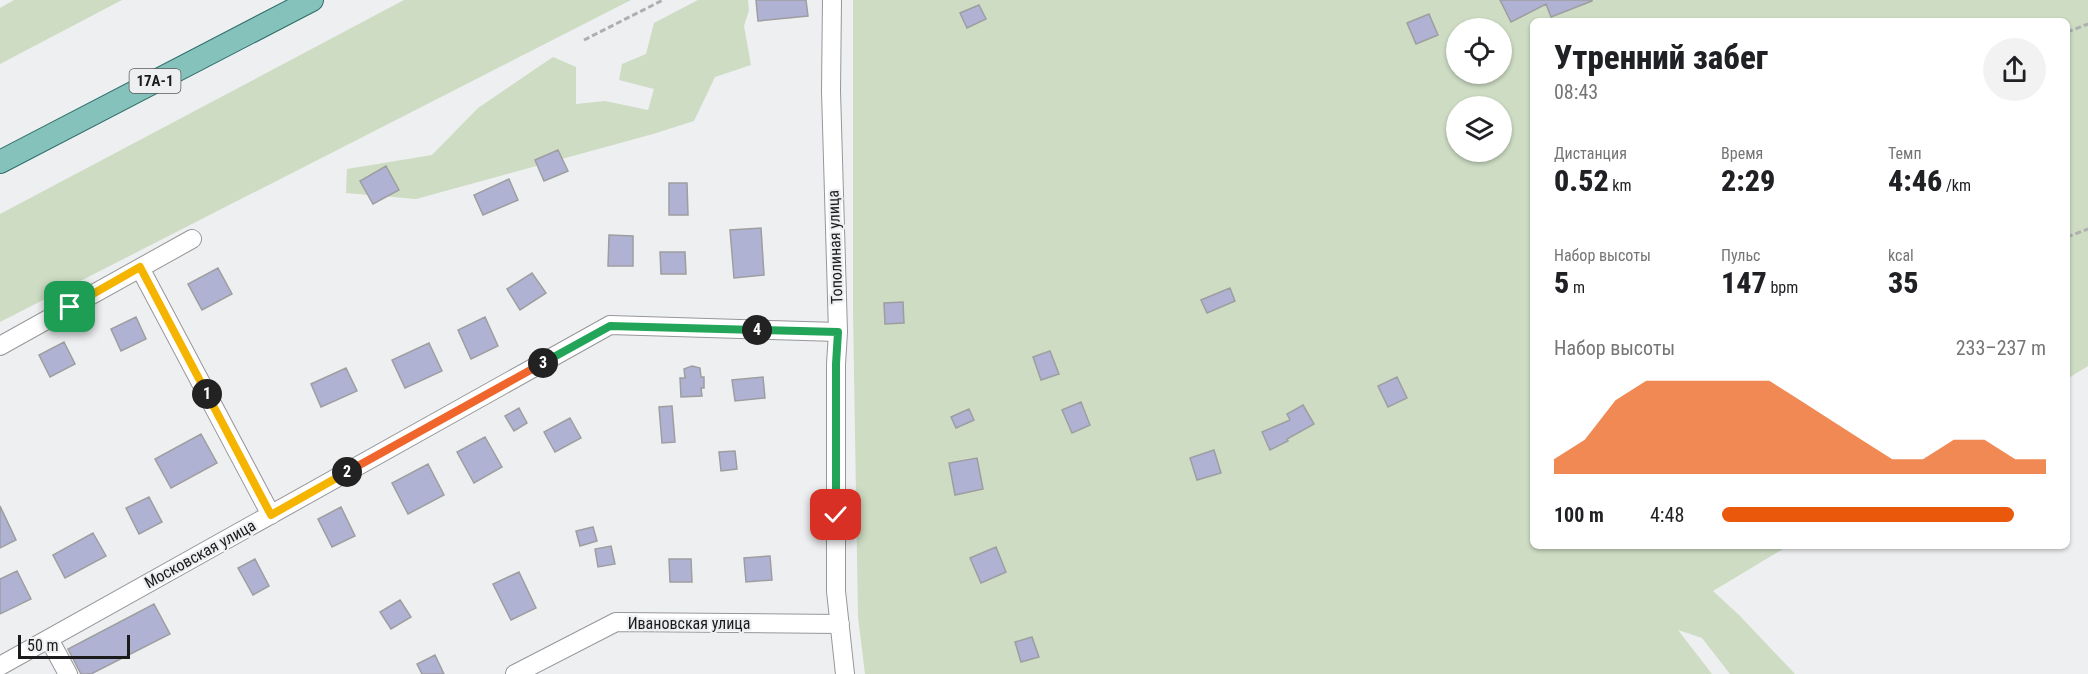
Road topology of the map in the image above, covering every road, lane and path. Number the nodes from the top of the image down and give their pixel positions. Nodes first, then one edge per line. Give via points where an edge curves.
1 (312, 0) edge
2 (663, 0) edge
3 (831, 0) edge
4 (2088, 24) edge
5 (2070, 31) edge
6 (584, 40) dead end
7 (0, 162) edge
8 (2088, 229) edge
9 (2070, 236) edge
10 (192, 239) dead end
11 (140, 267) junction
12 (838, 332) junction
13 (0, 346) edge
14 (271, 515) junction
15 (840, 624) junction
16 (49, 639) junction
17 (0, 666) edge
18 (68, 674) edge
19 (515, 674) edge
20 (845, 674) edge

1 - 7 main road, 17А-1
2 - 6 path
3 - 12 street, Тополиная улица
4 - 5 path
8 - 9 path
10 - 11 street
11 - 13 street
11 - 14 street
12 - 14 street, Московская улица via 610,326
12 - 15 street, Тополиная улица via 836,591
14 - 16 street, Московская улица
15 - 19 street, Ивановская улица via 616,622
15 - 20 street, Тополиная улица
16 - 17 street, Московская улица
16 - 18 street

